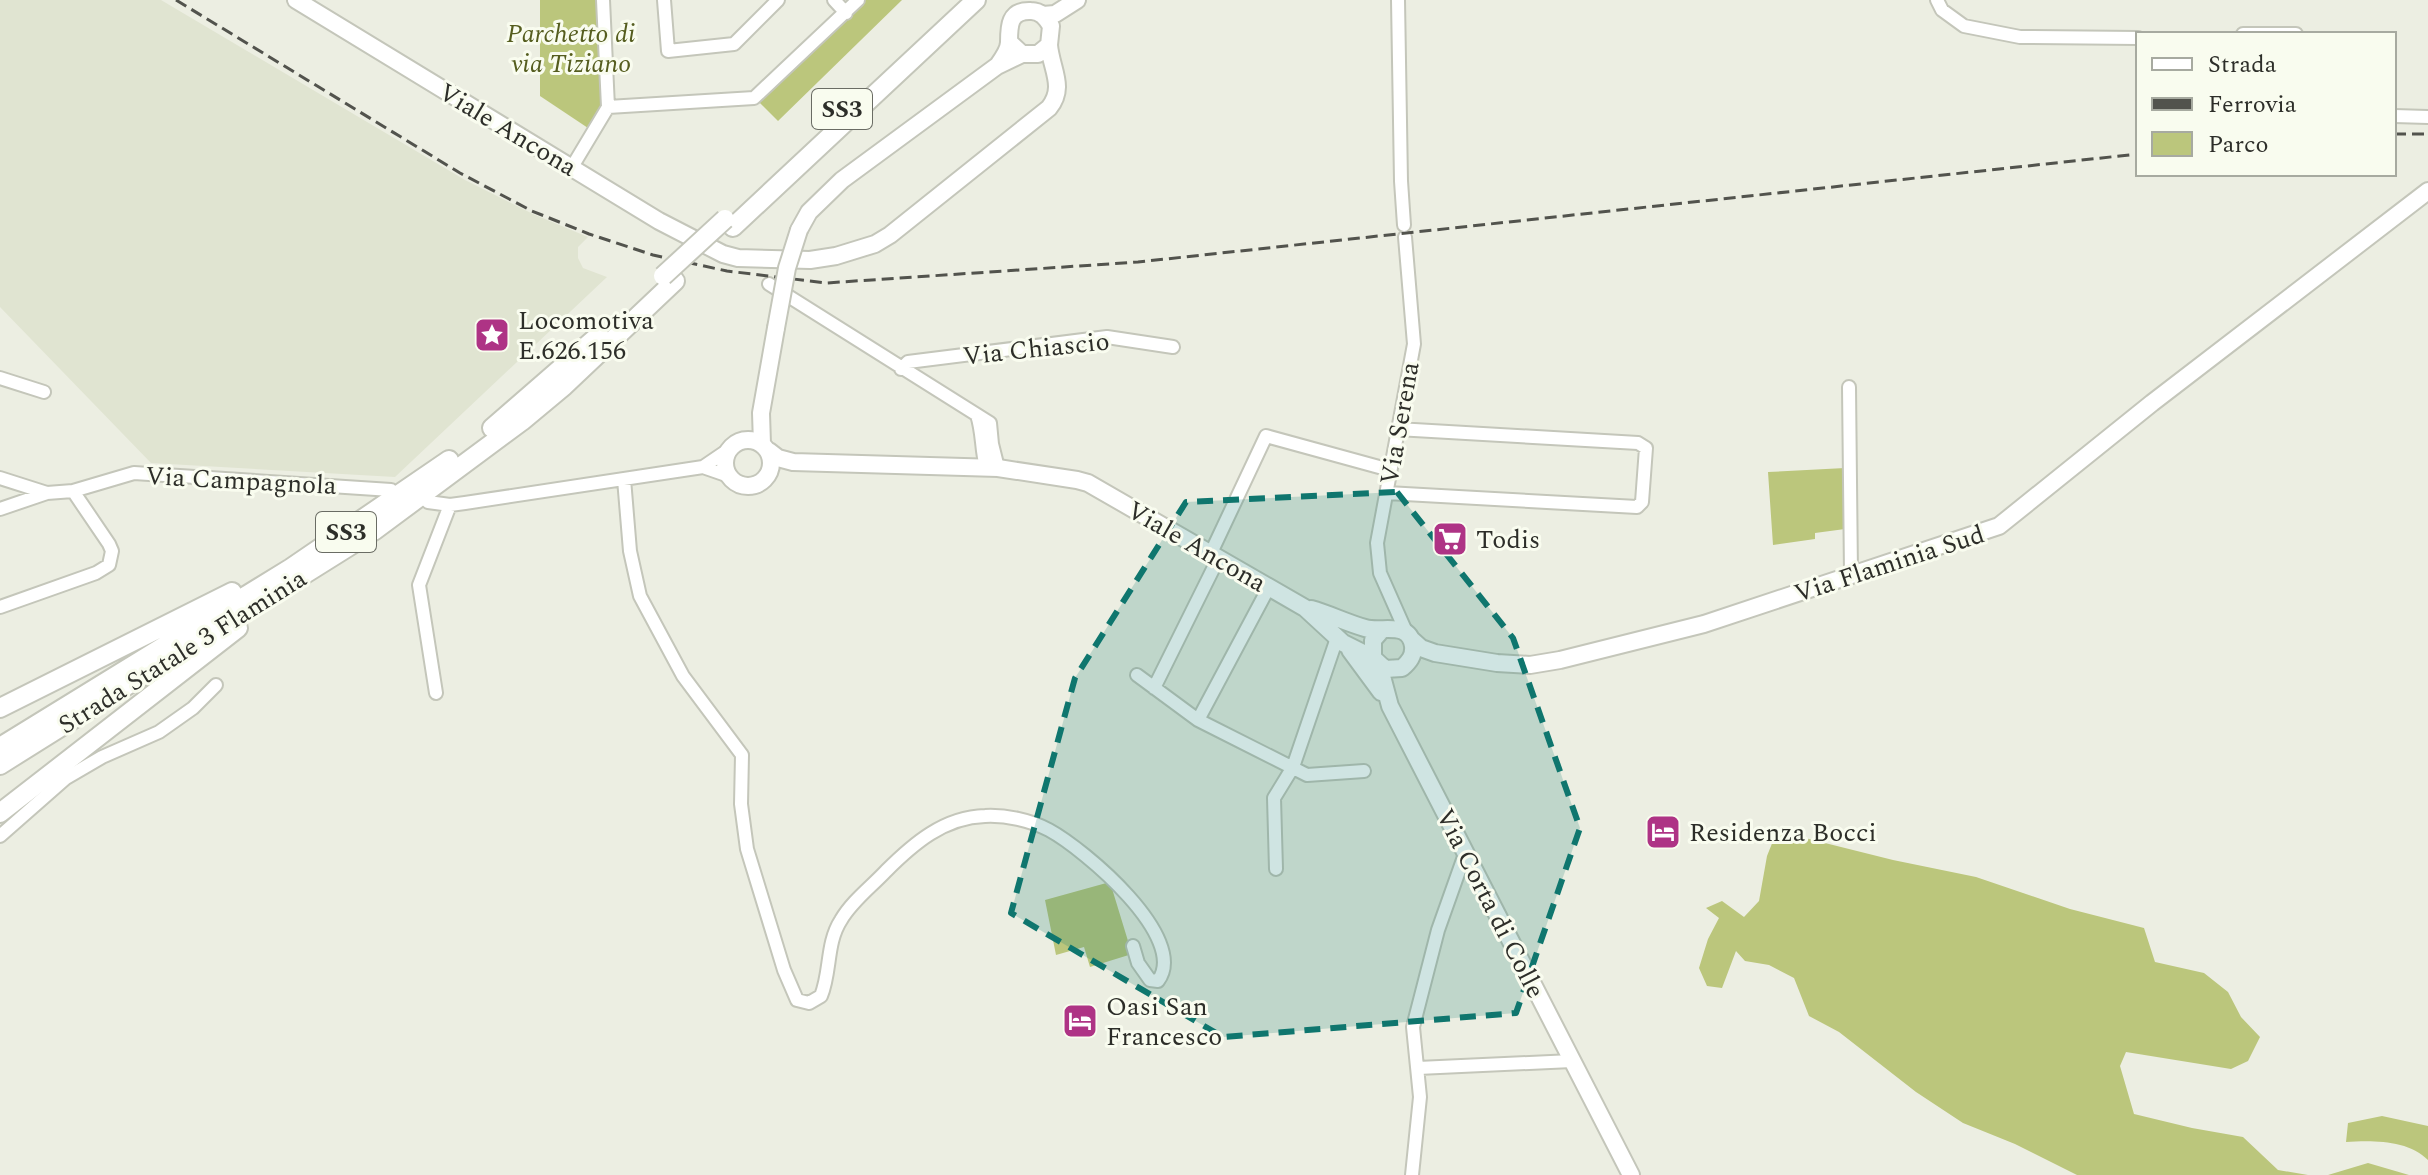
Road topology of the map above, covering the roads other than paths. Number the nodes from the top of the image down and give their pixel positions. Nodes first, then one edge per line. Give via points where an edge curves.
1 (296, 0) edge
2 (603, 0) edge
3 (664, 0) edge
4 (778, 0) edge
5 (834, 0) edge
6 (858, 0) edge
7 (960, 0) edge
8 (976, 0) edge
9 (1398, 0) edge
10 (1937, 0) edge
11 (1072, 4) edge
12 (846, 13) junction
13 (1043, 15) junction
14 (1050, 38) junction
15 (2136, 38) edge
16 (1009, 42) junction
17 (1027, 55) junction
18 (997, 66) junction
19 (1053, 68) junction
20 (608, 107) junction
21 (2396, 116) edge
22 (2428, 117) edge
23 (572, 167) junction
24 (2428, 191) edge
25 (729, 223) junction
26 (669, 278) junction
27 (769, 284) dead end
28 (1173, 347) dead end
29 (901, 369) junction
30 (0, 378) edge
31 (1849, 387) dead end
32 (44, 392) dead end
33 (977, 415) junction
34 (1397, 429) junction
35 (982, 444) junction
36 (759, 445) junction
37 (728, 450) junction
38 (793, 462) junction
39 (703, 467) junction
40 (956, 467) junction
41 (992, 468) junction
42 (771, 469) junction
43 (1390, 470) junction
44 (729, 476) junction
45 (0, 478) edge
46 (624, 479) junction
47 (391, 490) dead end
48 (73, 491) junction
49 (47, 493) junction
50 (1387, 493) junction
51 (428, 502) dead end
52 (450, 505) junction
53 (0, 509) edge
54 (354, 526) junction
55 (375, 530) junction
56 (1214, 557) junction
57 (1851, 574) junction
58 (1269, 587) junction
59 (1395, 604) junction
60 (0, 607) edge
61 (1384, 630) junction
62 (1337, 633) junction
63 (1409, 636) junction
64 (1435, 653) junction
65 (1376, 662) junction
66 (1404, 664) junction
67 (1137, 675) dead end
68 (216, 685) dead end
69 (1154, 688) junction
70 (436, 693) dead end
71 (0, 708) edge
72 (1393, 711) junction
73 (1198, 720) junction
74 (0, 747) edge
75 (0, 765) edge
76 (1293, 767) junction
77 (1364, 771) dead end
78 (0, 813) edge
79 (0, 836) edge
80 (1465, 854) junction
81 (1276, 869) dead end
82 (1133, 946) dead end
83 (1572, 1061) junction
84 (1418, 1068) junction
85 (1412, 1175) edge
86 (1631, 1175) edge

1 - 23 main road, Viale Ancona
2 - 20 street
3 - 4 street via 668,51 734,44
5 - 12 street
6 - 12 street
7 - 25 highway, Strada Statale 3 Flaminia / SS3
8 - 25 highway, Strada Statale 3 Flaminia / SS3
9 - 34 street, Via Serena via 1401,181 1414,344
10 - 15 street via 1964,26 2006,35
11 - 13 main road
11 - 14 main road
12 - 20 street via 754,98
13 - 14 main road
13 - 16 main road via 1016,15 1008,28
14 - 17 main road via 1038,54
14 - 19 main road, Viale Ancona
16 - 17 main road
16 - 18 main road
17 - 18 main road
17 - 19 main road
18 - 36 main road, bridge via 842,180 809,212 787,268
19 - 23 main road, Viale Ancona via 1058,93 1049,108 890,235 856,251 810,260 723,254
20 - 23 street
21 - 22 street
24 - 57 main road, Via Flaminia Sud via 1999,526
25 - 26 highway, Strada Statale 3 Flaminia / SS3, bridge
26 - 54 highway, Strada Statale 3 Flaminia / SS3 via 508,416
26 - 55 highway, Strada Statale 3 Flaminia / SS3 via 564,386
27 - 29 street
28 - 29 street, Via Chiascio via 1107,337 908,362
29 - 33 street
30 - 32 street
31 - 57 street
33 - 35 street
33 - 41 street via 990,423
34 - 43 street, Via Serena
34 - 50 street via 1638,443 1646,448 1642,502 1637,507
35 - 40 street via 970,460
35 - 41 street
36 - 37 main road via 733,445
36 - 38 main road
36 - 42 main road
37 - 39 street
37 - 44 main road
38 - 40 main road
38 - 42 main road
39 - 44 street
39 - 46 street
40 - 41 main road
41 - 56 main road, Viale Ancona via 1088,483
42 - 44 main road via 756,485 741,485
43 - 50 street, Via Serena
43 - 56 street via 1266,436
45 - 49 street
46 - 52 street
46 - 82 street via 640,596 683,676 742,755 747,849 797,1000 809,1003 821,996 836,929 863,894 920,840 967,818 999,816 1036,824 1116,883 1139,907 1161,948 1165,961 1158,981 1144,973
47 - 48 street, Via Campagnola via 152,473 119,476
48 - 49 street, Via Campagnola
48 - 60 street via 109,544 109,565
49 - 53 street, Via Campagnola
50 - 59 street, Via Serena via 1377,560
51 - 52 street
52 - 70 street via 419,585
54 - 71 highway
54 - 74 highway, Strada Statale 3 Flaminia / SS3
55 - 75 highway, Strada Statale 3 Flaminia / SS3
55 - 78 highway via 334,564 257,613
56 - 58 main road, Viale Ancona
56 - 69 street
57 - 64 main road, Via Flaminia Sud via 1704,624 1560,660 1511,664
58 - 62 main road, Viale Ancona
58 - 73 street
59 - 61 street via 1393,619
59 - 63 street, Via Serena
61 - 62 main road, Viale Ancona
61 - 63 main road, Via Flaminia Sud via 1397,629
61 - 65 main road via 1371,646
62 - 65 main road, Viale Ancona
62 - 72 main road, Viale Ancona
62 - 76 street
63 - 64 main road, Via Flaminia Sud
63 - 66 main road via 1413,646
64 - 66 main road, Via Flaminia Sud
65 - 66 main road, Via Flaminia Sud via 1385,669
65 - 72 main road, Via Corta di Colle
66 - 72 main road, Via Corta di Colle via 1393,685
67 - 69 street
68 - 79 street via 159,732 66,778
69 - 73 street
72 - 80 main road, Via Corta di Colle
73 - 76 street
76 - 77 street via 1307,775
76 - 81 street via 1274,798
80 - 83 main road, Via Corta di Colle
80 - 84 street via 1413,1027
83 - 84 street
83 - 86 main road, Via Corta di Colle
84 - 85 street

